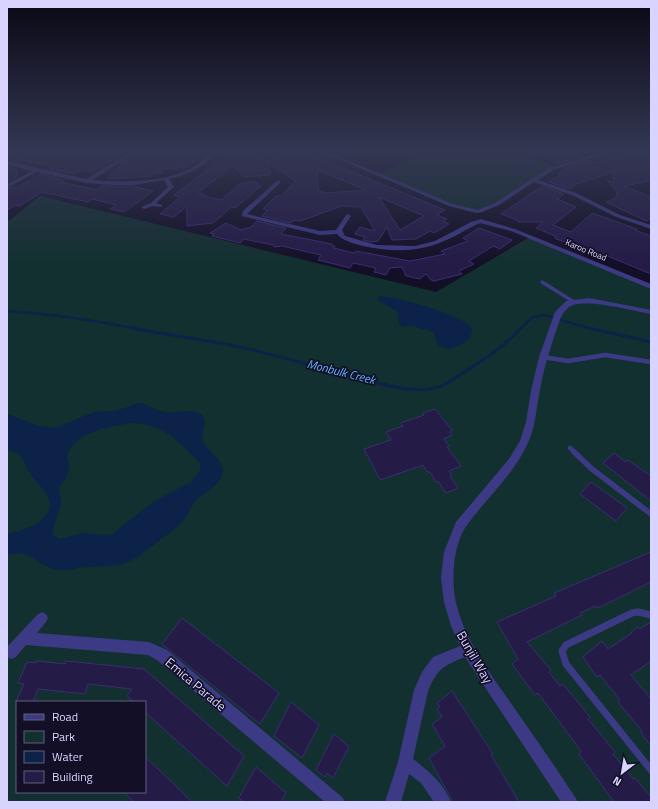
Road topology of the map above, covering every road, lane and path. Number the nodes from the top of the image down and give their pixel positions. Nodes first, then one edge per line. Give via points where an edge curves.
1 (168, 190) edge
2 (269, 190) edge
3 (414, 190) edge
4 (518, 190) edge
5 (562, 190) edge
6 (153, 204) junction
7 (497, 204) junction
8 (451, 205) junction
9 (160, 206) dead end
10 (144, 207) dead end
11 (478, 211) junction
12 (348, 216) dead end
13 (470, 216) junction
14 (489, 216) junction
15 (480, 221) junction
16 (651, 227) edge
17 (461, 228) junction
18 (513, 230) junction
19 (339, 232) junction
20 (542, 282) dead end
21 (651, 287) edge
22 (574, 302) junction
23 (651, 312) edge
24 (543, 357) junction
25 (651, 362) edge
26 (570, 448) dead end
27 (651, 514) edge
28 (651, 615) edge
29 (42, 618) dead end
30 (24, 638) junction
31 (468, 649) junction
32 (11, 652) dead end
33 (405, 762) junction
34 (651, 770) edge
35 (337, 802) edge
36 (394, 802) edge
37 (443, 802) edge
38 (570, 802) edge

1 - 6 street
2 - 19 street via 245,212 244,216 320,233
3 - 8 street
4 - 7 street
5 - 16 street via 618,216
6 - 9 street
6 - 10 street
7 - 11 street
7 - 14 street
8 - 11 street
8 - 13 street
11 - 13 street via 470,213
11 - 14 street, Karoo Road
12 - 19 street
13 - 15 street, Karoo Road
13 - 17 street
14 - 15 street via 487,220
14 - 18 street, Karoo Road
15 - 17 street
15 - 18 street, Karoo Road
17 - 19 street via 431,245 402,249 345,238
18 - 21 street, Karoo Road
20 - 22 lane
22 - 23 street via 595,301
22 - 24 street, Bunjil Way via 559,312
24 - 25 lane via 568,361 606,355
24 - 31 street, Bunjil Way via 531,422 524,442 513,462 460,526 450,548 446,573 448,599 458,631
26 - 27 lane via 592,469
28 - 34 lane via 632,613 566,645 561,652 566,664
29 - 30 street
30 - 32 street
30 - 35 street, Emica Parade via 155,651
31 - 33 street via 438,662 427,677 421,690
31 - 38 street, Bunjil Way
33 - 36 street
33 - 37 street via 426,778

